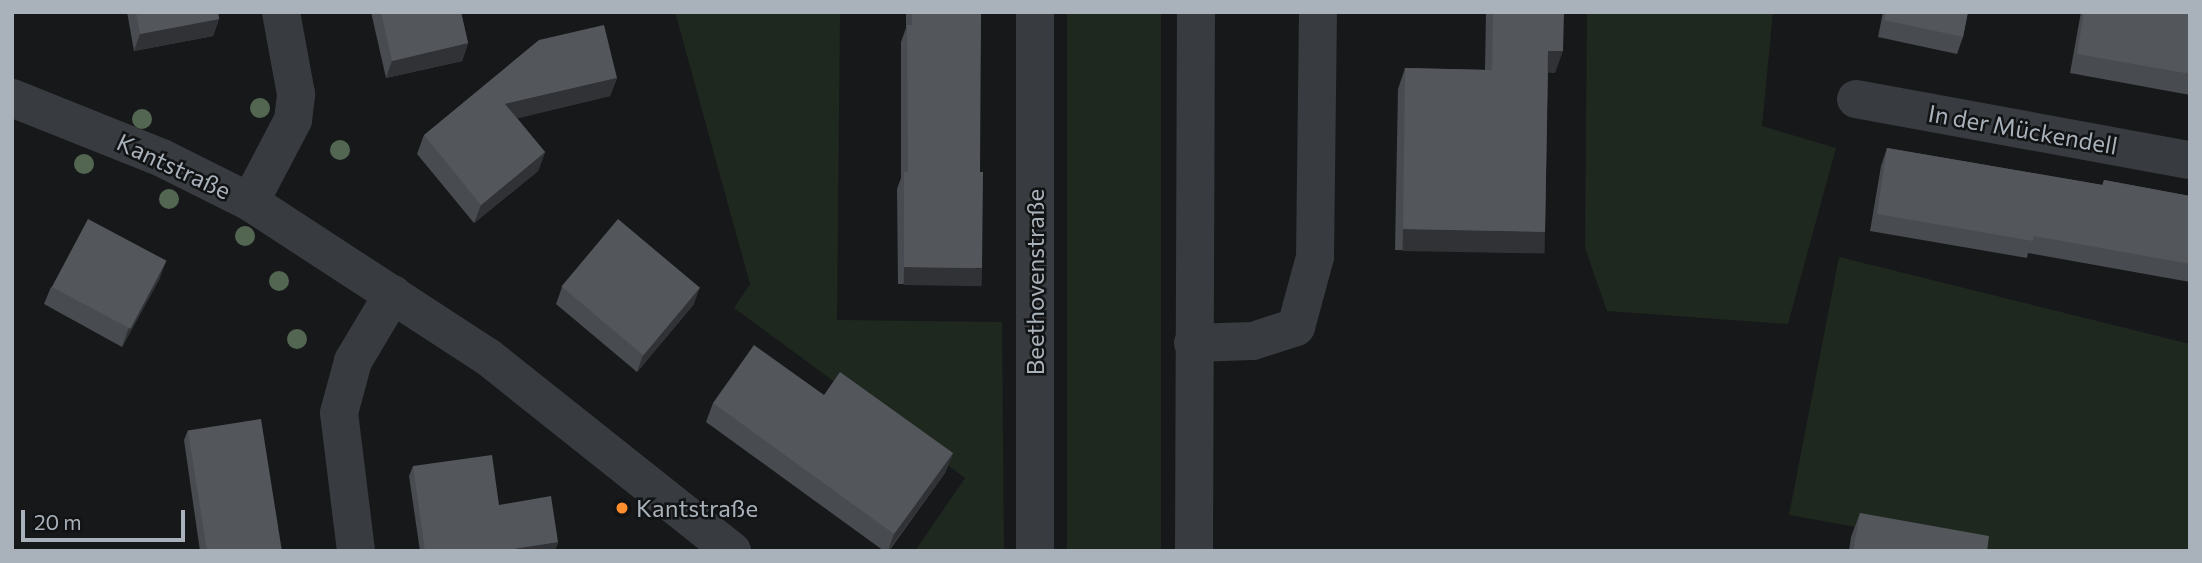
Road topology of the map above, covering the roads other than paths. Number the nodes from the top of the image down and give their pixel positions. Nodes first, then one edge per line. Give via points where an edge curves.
1 (281, 12) edge
2 (1035, 12) edge
3 (1196, 12) edge
4 (1318, 12) edge
5 (12, 98) edge
6 (1856, 99) dead end
7 (2190, 160) edge
8 (250, 202) junction
9 (393, 294) junction
10 (1193, 343) junction
11 (356, 551) edge
12 (732, 551) edge
13 (1035, 551) edge
14 (1194, 551) edge

1 - 8 street via 296,94 293,120
2 - 13 street, Beethovenstraße
3 - 10 street
4 - 10 street via 1315,257 1296,327 1253,341
5 - 8 street, Kantstraße via 151,153
6 - 7 street, In der Mückendell
8 - 9 street, Kantstraße
9 - 11 street via 353,360 339,413
9 - 12 street, Kantstraße via 488,357
10 - 14 street

